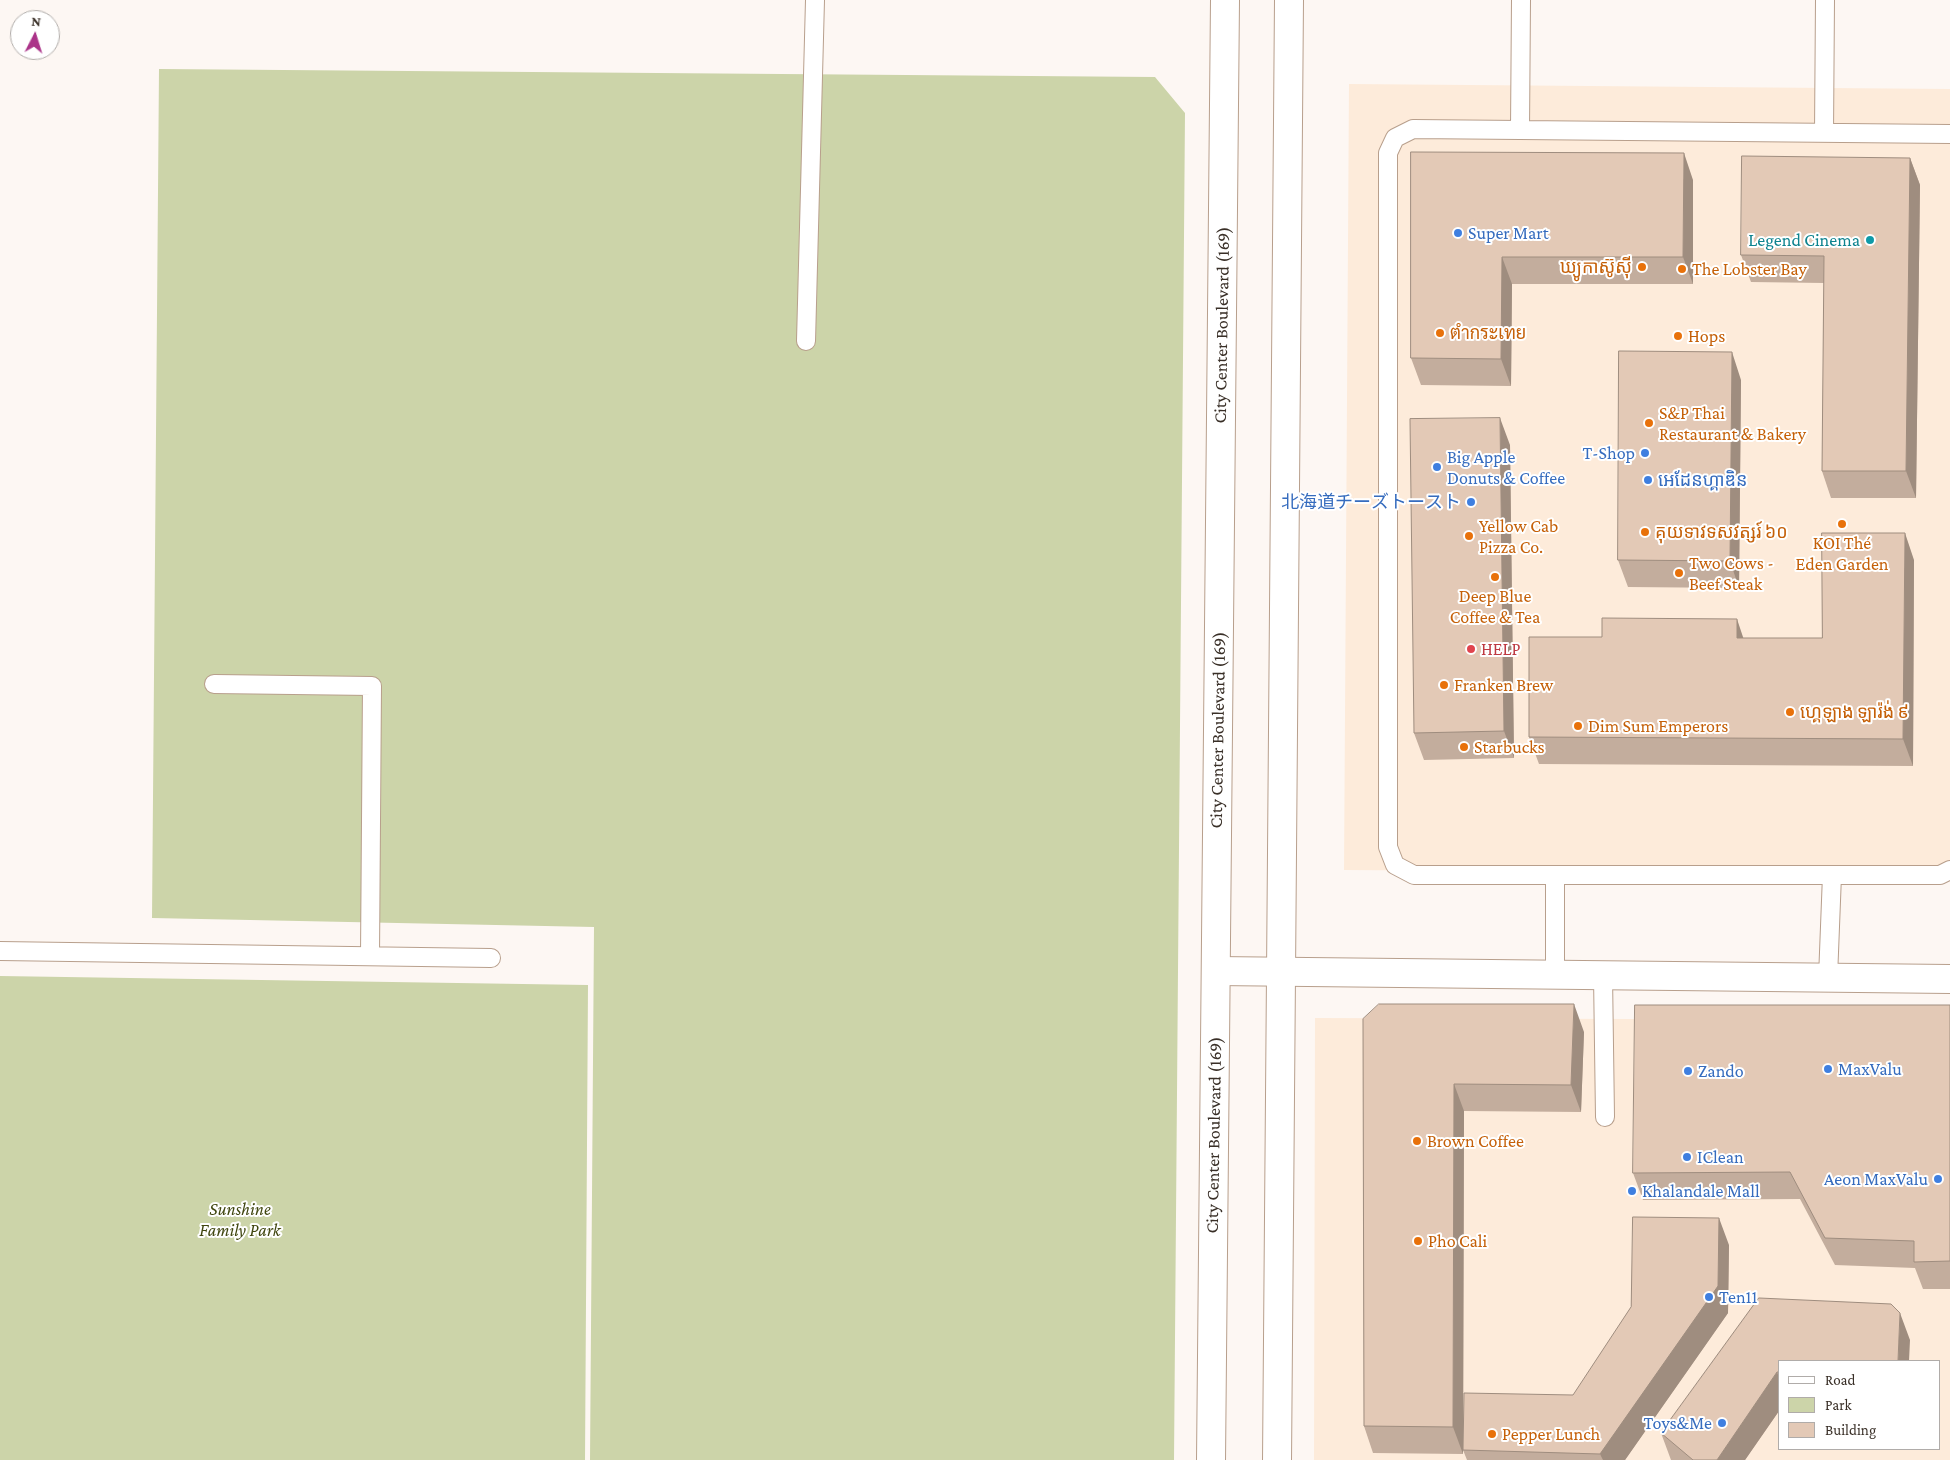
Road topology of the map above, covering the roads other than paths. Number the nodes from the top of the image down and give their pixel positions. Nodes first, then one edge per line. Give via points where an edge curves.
1 (814, 0) edge
2 (1225, 0) edge
3 (1289, 0) edge
4 (1521, 0) edge
5 (1825, 0) edge
6 (1520, 130) junction
7 (1824, 132) junction
8 (1950, 134) edge
9 (806, 341) dead end
10 (214, 684) dead end
11 (1950, 870) edge
12 (1555, 875) junction
13 (1832, 875) junction
14 (0, 951) edge
15 (370, 956) junction
16 (491, 958) dead end
17 (1216, 971) junction
18 (1280, 972) junction
19 (1555, 975) junction
20 (1603, 975) junction
21 (1828, 978) junction
22 (1950, 979) edge
23 (1605, 1117) dead end
24 (1211, 1460) edge
25 (1277, 1460) edge

1 - 9 lane
2 - 17 main road, City Center Boulevard (169)
3 - 18 main road
4 - 6 lane
5 - 7 lane
6 - 7 lane
6 - 12 lane via 1413,130 1395,138 1388,153 1388,847 1395,865 1414,875
7 - 8 lane
10 - 15 lane via 372,686
11 - 13 lane via 1940,876
12 - 13 lane
12 - 19 lane
13 - 21 lane
14 - 15 lane
15 - 16 lane
17 - 18 main road
17 - 24 main road, City Center Boulevard (169)
18 - 19 main road
18 - 25 main road
19 - 20 main road
20 - 21 main road
20 - 23 lane
21 - 22 main road

